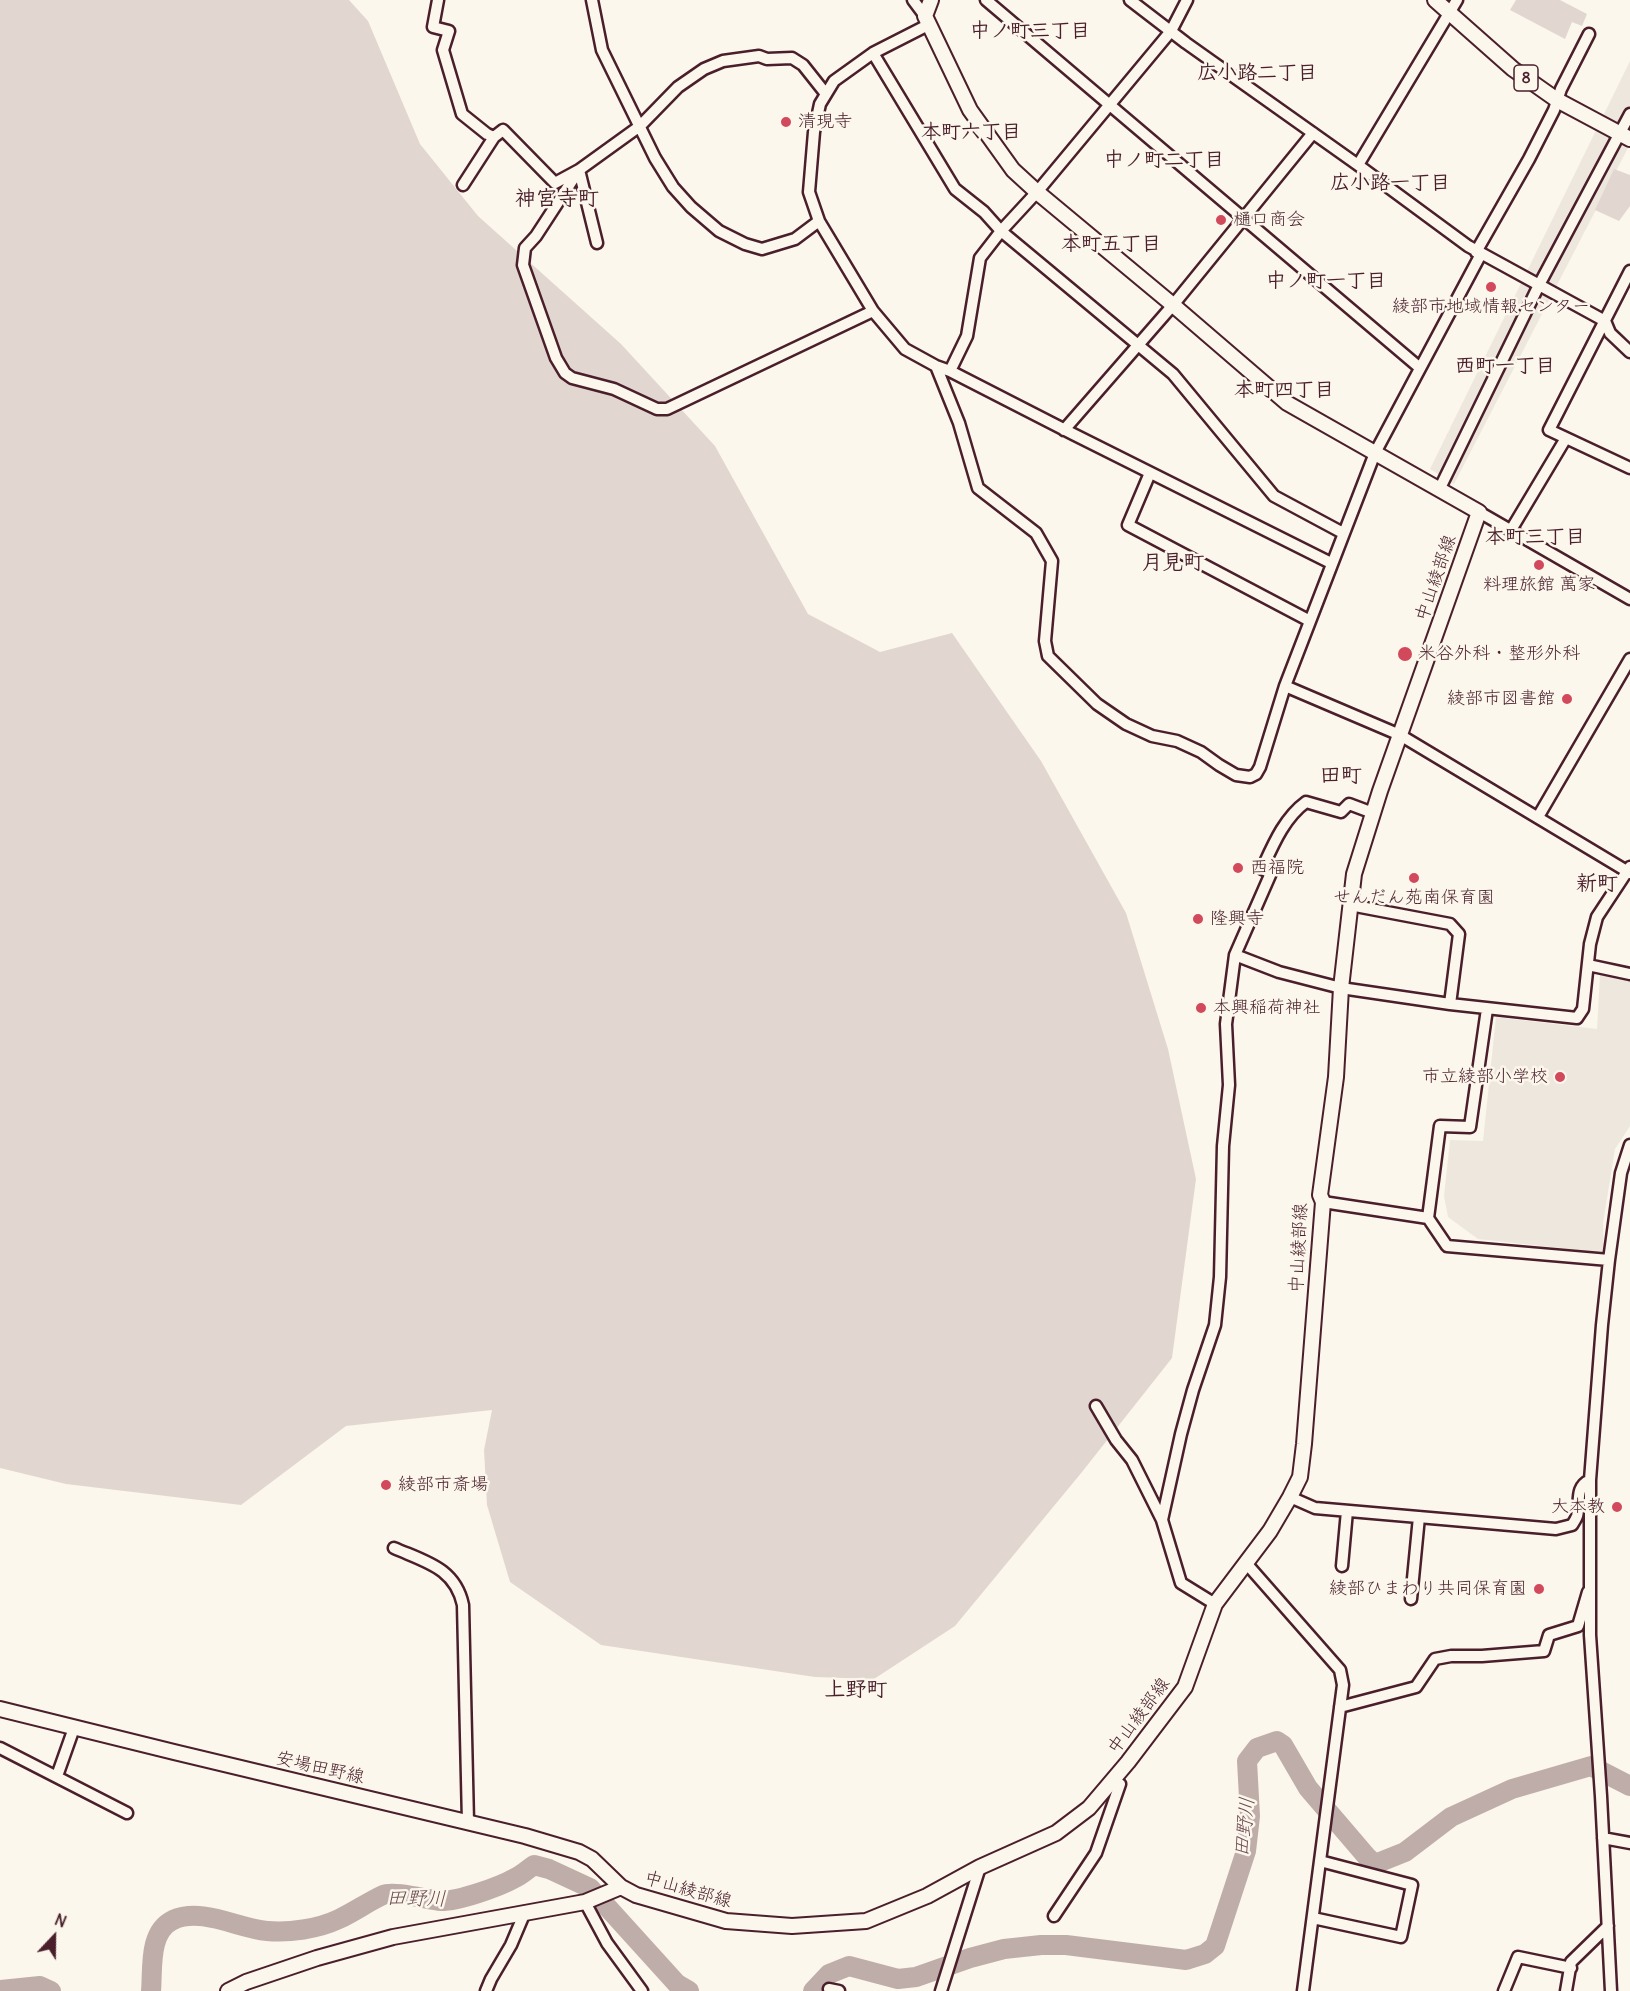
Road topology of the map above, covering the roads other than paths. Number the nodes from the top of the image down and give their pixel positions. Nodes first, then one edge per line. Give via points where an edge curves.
1 (438, 0) edge
2 (592, 0) edge
3 (914, 0) edge
4 (932, 0) edge
5 (986, 0) edge
6 (1131, 0) edge
7 (1187, 0) edge
8 (1435, 0) edge
9 (1457, 0) edge
10 (1449, 14) junction
11 (926, 20) junction
12 (1171, 31) junction
13 (1589, 34) dead end
14 (873, 53) junction
15 (826, 94) junction
16 (1557, 100) junction
17 (1110, 105) junction
18 (1630, 114) edge
19 (640, 126) junction
20 (1313, 133) junction
21 (1625, 136) edge
22 (494, 137) junction
23 (1358, 165) junction
24 (579, 170) junction
25 (463, 185) dead end
26 (1037, 192) junction
27 (1244, 219) junction
28 (819, 221) junction
29 (1001, 231) junction
30 (597, 243) dead end
31 (1478, 253) junction
32 (1630, 272) edge
33 (1539, 285) junction
34 (1173, 305) junction
35 (873, 311) junction
36 (1605, 321) junction
37 (1137, 346) junction
38 (1630, 352) edge
39 (936, 366) junction
40 (1420, 368) junction
41 (950, 371) junction
42 (1064, 430) junction
43 (1566, 438) junction
44 (1374, 453) junction
45 (1630, 468) edge
46 (1150, 473) junction
47 (1440, 488) junction
48 (1479, 512) junction
49 (1511, 530) junction
50 (1343, 533) junction
51 (1331, 563) junction
52 (1630, 599) edge
53 (1310, 621) junction
54 (1630, 659) edge
55 (1286, 686) junction
56 (1400, 735) junction
57 (1373, 813) junction
58 (1538, 817) junction
59 (1629, 870) edge
60 (1350, 905) junction
61 (1235, 955) junction
62 (1588, 965) junction
63 (1630, 974) edge
64 (1341, 988) junction
65 (1450, 1004) junction
66 (1487, 1009) junction
67 (1630, 1145) edge
68 (1323, 1202) junction
69 (1428, 1218) junction
70 (1609, 1260) junction
71 (1096, 1406) dead end
72 (1590, 1480) junction
73 (1290, 1497) junction
74 (1347, 1511) junction
75 (1419, 1517) junction
76 (1162, 1520) junction
77 (394, 1548) dead end
78 (1246, 1563) junction
79 (1342, 1566) dead end
80 (1590, 1586) junction
81 (1411, 1599) dead end
82 (1215, 1604) junction
83 (1340, 1707) junction
84 (0, 1708) edge
85 (74, 1728) junction
86 (0, 1748) edge
87 (57, 1776) junction
88 (1113, 1780) junction
89 (127, 1813) dead end
90 (468, 1822) junction
91 (1603, 1838) junction
92 (1630, 1843) edge
93 (1320, 1861) junction
94 (980, 1867) junction
95 (621, 1887) junction
96 (594, 1899) junction
97 (525, 1912) junction
98 (1054, 1916) dead end
99 (1313, 1918) junction
100 (1608, 1926) junction
101 (1571, 1968) junction
102 (1609, 1989) edge
103 (228, 1991) edge
104 (486, 1991) edge
105 (642, 1991) edge
106 (941, 1991) edge
107 (1303, 1991) edge
108 (1504, 1991) edge
109 (1566, 1991) edge

1 - 22 street via 432,27 449,31 443,50 462,114
2 - 19 street via 602,50
3 - 11 street
4 - 11 main road
5 - 17 street
6 - 12 street
7 - 12 street
8 - 10 main road, 8
9 - 10 street
10 - 16 main road, 8 via 1513,69
10 - 23 street
11 - 14 street
11 - 26 main road via 970,110 1013,170
12 - 17 street
12 - 20 street
13 - 16 street
14 - 15 street via 834,81
14 - 29 street via 955,189
15 - 19 street via 803,65 792,58 759,56 723,61 678,87
15 - 28 street via 814,132 809,192
16 - 21 main road, 8
16 - 31 street via 1530,159
17 - 26 street
17 - 27 street
18 - 21 street
19 - 24 street
19 - 28 street via 673,187 719,231 762,249 795,238
20 - 23 street
20 - 27 street
21 - 33 street
22 - 24 street via 503,130 555,183
22 - 25 street
23 - 31 street
24 - 30 street
24 - 35 street via 525,248 523,265 560,367 572,378 614,389 657,409 667,409
26 - 29 street
26 - 34 main road
27 - 34 street
27 - 40 street
28 - 35 street
29 - 37 street
29 - 41 street via 980,258 967,336
31 - 33 street
31 - 40 street
32 - 36 street
33 - 36 street
33 - 47 street
34 - 37 street
34 - 44 main road via 1287,403
35 - 39 street via 905,349
36 - 38 street via 1610,333
36 - 43 street via 1549,430
37 - 42 street
37 - 50 street via 1173,374 1274,496
39 - 41 street
39 - 55 street via 959,423 978,488 1036,533 1052,561 1045,641 1048,656 1097,704 1126,724 1152,736 1177,741 1236,775 1250,777 1260,767
40 - 44 street
41 - 42 street
42 - 46 street
43 - 45 street
43 - 49 street
44 - 47 main road
44 - 50 street
46 - 51 street
46 - 53 street via 1128,525
47 - 48 main road
48 - 49 street
48 - 56 main road, 中山綾部線
49 - 52 street
50 - 51 street
51 - 53 street
53 - 55 street
54 - 58 street
55 - 56 street
56 - 57 main road, 中山綾部線
56 - 58 street
57 - 60 main road, 中山綾部線 via 1354,874
57 - 61 street via 1349,804 1341,812 1306,802 1294,811 1263,870 1271,873
58 - 59 street
59 - 62 street via 1597,917
60 - 64 main road, 中山綾部線
60 - 65 street via 1450,924 1459,934
61 - 64 street via 1279,972
61 - 76 street via 1226,1024 1229,1085 1215,1325 1184,1423
62 - 63 street
62 - 66 street via 1583,1009 1577,1018
64 - 65 street
64 - 68 main road, 中山綾部線 via 1336,1077 1320,1195
65 - 66 street
66 - 69 street via 1470,1127 1440,1126
67 - 70 street via 1621,1173
68 - 69 street
68 - 73 main road, 中山綾部線 via 1304,1444 1300,1476
69 - 70 street via 1447,1246
70 - 72 street
71 - 76 street via 1132,1460
72 - 75 street via 1578,1496 1578,1514 1572,1524 1556,1529
72 - 80 street
73 - 74 street via 1315,1508
73 - 78 main road, 中山綾部線
74 - 75 street
74 - 79 street
75 - 81 street
76 - 82 street via 1181,1583
77 - 90 street via 438,1568 460,1590 464,1605
78 - 82 main road, 中山綾部線
78 - 83 street via 1340,1670
80 - 83 street via 1578,1626 1549,1635 1544,1651 1434,1659 1416,1687
80 - 91 street
82 - 88 main road, 中山綾部線 via 1185,1687
83 - 93 street
84 - 85 main road, 安場田野線
85 - 87 street
85 - 90 main road, 安場田野線
86 - 87 street
87 - 89 street
88 - 94 main road, 中山綾部線 via 1089,1808 1056,1833
88 - 98 street via 1120,1784 1096,1853
90 - 95 main road, 安場田野線 via 579,1852
91 - 92 street
91 - 100 street
93 - 99 street
93 - 99 street via 1412,1885 1401,1937
94 - 95 main road, 中山綾部線 via 927,1896 866,1922 792,1926 726,1921
94 - 106 street
95 - 96 main road, 中山綾部線
96 - 97 main road, 中山綾部線
96 - 105 street via 607,1943
97 - 103 main road, 中山綾部線 via 393,1937 307,1961
97 - 104 street
99 - 107 street
100 - 101 street via 1571,1962
100 - 102 street
101 - 108 street via 1518,1957
101 - 109 street

